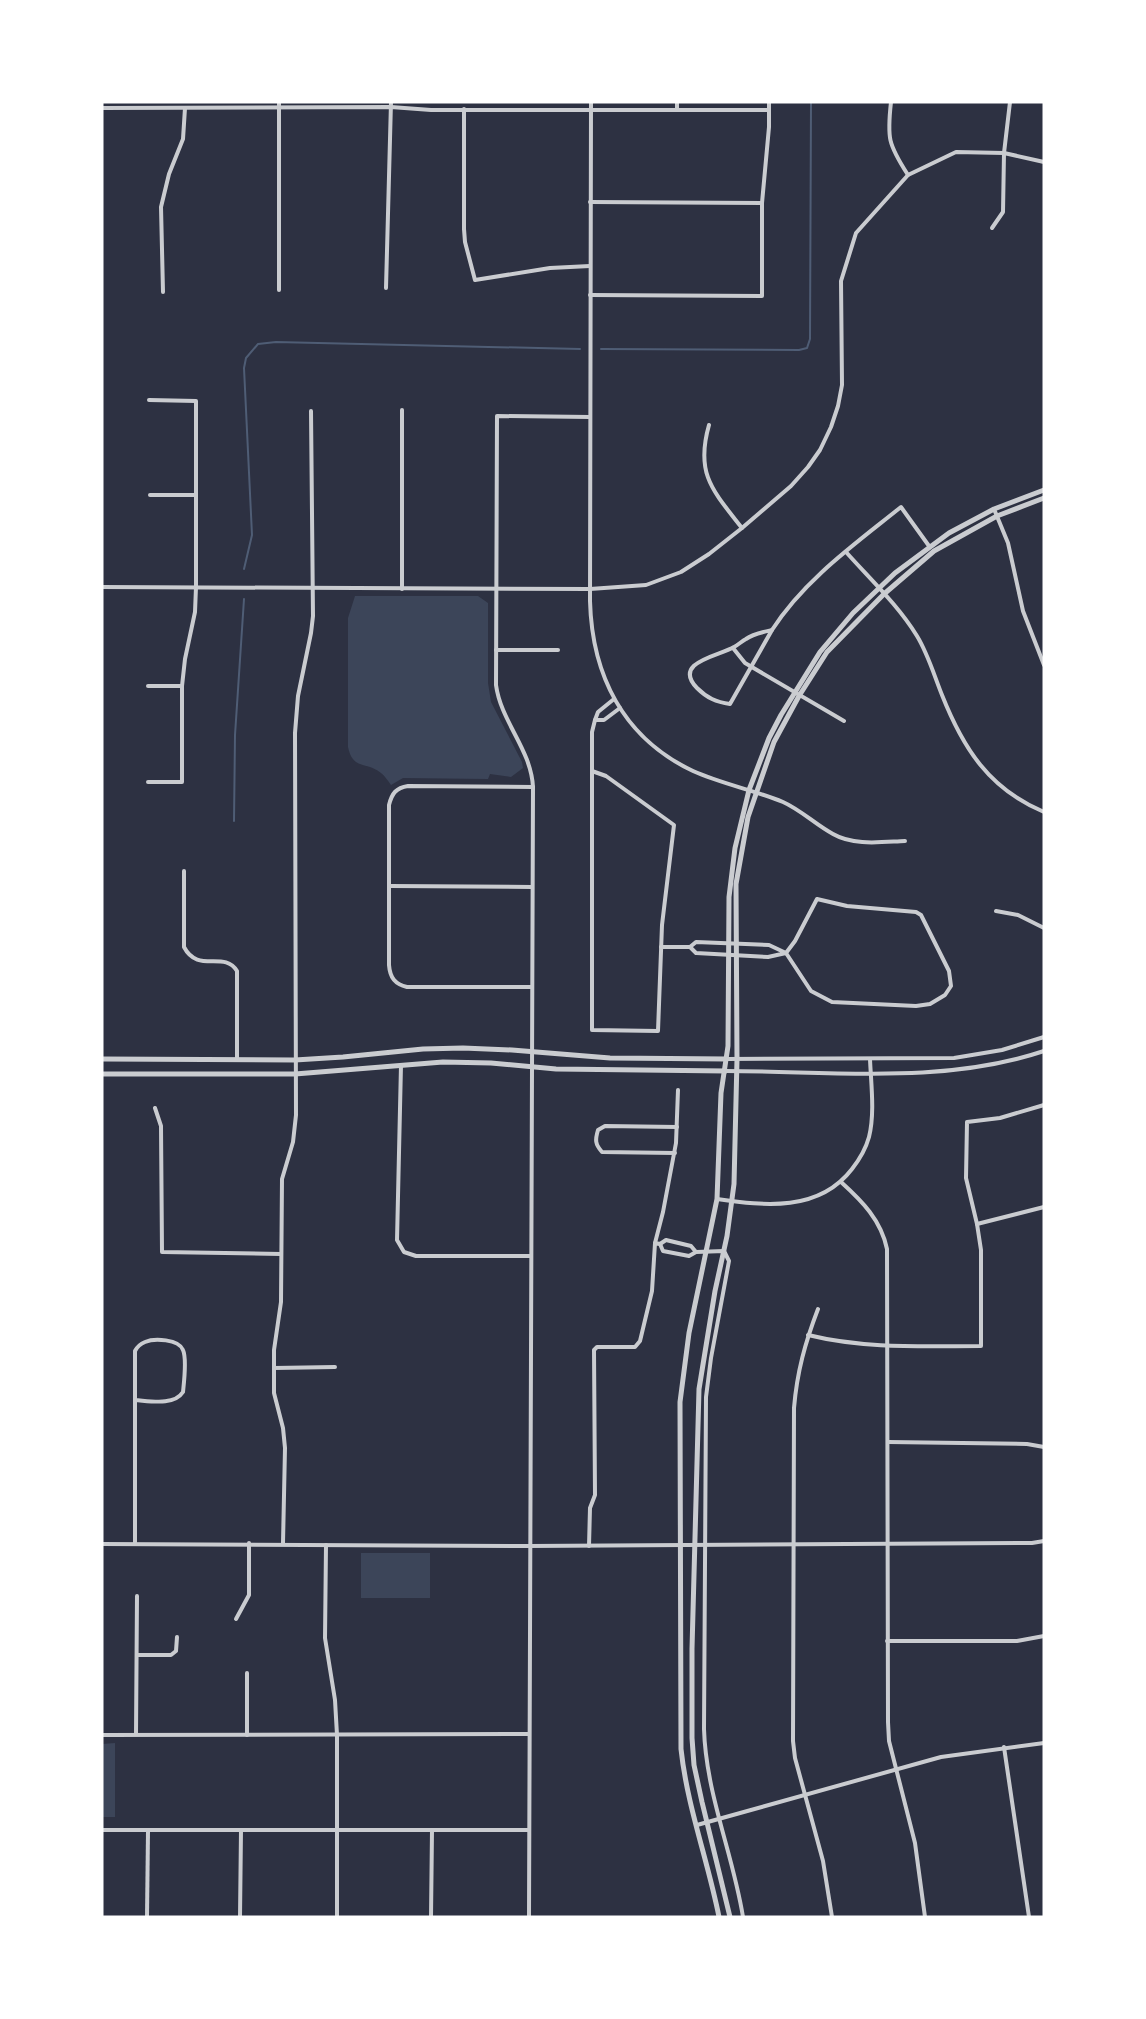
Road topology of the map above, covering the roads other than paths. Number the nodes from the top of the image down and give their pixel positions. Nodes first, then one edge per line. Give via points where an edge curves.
1 (149, 102) edge
2 (279, 102) edge
3 (591, 102) edge
4 (677, 102) edge
5 (769, 102) edge
6 (891, 102) edge
7 (1010, 102) edge
8 (391, 105) edge
9 (102, 108) edge
10 (149, 108) junction
11 (185, 108) junction
12 (279, 108) junction
13 (464, 109) junction
14 (591, 109) junction
15 (677, 109) junction
16 (769, 110) junction
17 (1004, 153) junction
18 (1044, 162) edge
19 (908, 175) junction
20 (590, 202) junction
21 (762, 203) junction
22 (992, 228) dead end
23 (590, 266) junction
24 (386, 288) dead end
25 (279, 290) dead end
26 (163, 292) dead end
27 (590, 295) junction
28 (149, 400) dead end
29 (402, 410) dead end
30 (311, 411) dead end
31 (590, 417) junction
32 (709, 425) dead end
33 (1044, 490) edge
34 (150, 495) dead end
35 (196, 495) junction
36 (1044, 498) edge
37 (994, 509) junction
38 (997, 516) junction
39 (742, 528) junction
40 (929, 546) junction
41 (846, 552) junction
42 (102, 587) edge
43 (196, 587) junction
44 (313, 588) junction
45 (496, 588) junction
46 (878, 588) junction
47 (402, 589) junction
48 (590, 589) junction
49 (884, 594) junction
50 (772, 630) junction
51 (733, 648) junction
52 (496, 650) junction
53 (558, 650) dead end
54 (1044, 665) edge
55 (752, 667) junction
56 (148, 686) dead end
57 (182, 686) junction
58 (797, 694) junction
59 (614, 699) junction
60 (620, 708) junction
61 (596, 720) junction
62 (844, 721) dead end
63 (592, 771) junction
64 (148, 782) dead end
65 (533, 787) junction
66 (749, 790) junction
67 (757, 793) junction
68 (1044, 812) edge
69 (905, 841) dead end
70 (184, 871) dead end
71 (390, 886) junction
72 (531, 887) junction
73 (996, 911) dead end
74 (1044, 927) edge
75 (728, 944) junction
76 (736, 944) junction
77 (661, 947) junction
78 (690, 947) junction
79 (786, 953) junction
80 (729, 956) junction
81 (736, 956) junction
82 (531, 987) junction
83 (1044, 1037) edge
84 (1044, 1051) edge
85 (532, 1052) junction
86 (102, 1059) edge
87 (727, 1059) junction
88 (737, 1059) junction
89 (870, 1059) junction
90 (237, 1060) junction
91 (295, 1060) junction
92 (401, 1065) junction
93 (532, 1067) junction
94 (726, 1071) junction
95 (737, 1071) junction
96 (871, 1072) junction
97 (102, 1074) edge
98 (295, 1074) junction
99 (678, 1089) dead end
100 (1044, 1105) edge
101 (155, 1108) dead end
102 (677, 1127) junction
103 (675, 1153) junction
104 (841, 1182) junction
105 (717, 1199) junction
106 (732, 1201) junction
107 (1044, 1207) edge
108 (977, 1224) junction
109 (658, 1243) junction
110 (705, 1251) junction
111 (724, 1251) junction
112 (696, 1252) junction
113 (281, 1254) junction
114 (530, 1256) junction
115 (818, 1309) dead end
116 (808, 1335) junction
117 (889, 1347) junction
118 (335, 1367) dead end
119 (274, 1368) junction
120 (135, 1400) junction
121 (888, 1442) junction
122 (1044, 1447) edge
123 (1044, 1541) edge
124 (794, 1543) junction
125 (888, 1543) junction
126 (102, 1544) edge
127 (135, 1544) junction
128 (249, 1544) junction
129 (283, 1544) junction
130 (705, 1544) junction
131 (326, 1545) junction
132 (694, 1545) junction
133 (529, 1546) junction
134 (589, 1546) junction
135 (680, 1546) junction
136 (137, 1596) dead end
137 (236, 1619) dead end
138 (1044, 1636) edge
139 (177, 1637) dead end
140 (887, 1641) junction
141 (137, 1656) junction
142 (247, 1673) dead end
143 (136, 1734) junction
144 (529, 1734) junction
145 (102, 1735) edge
146 (247, 1735) junction
147 (337, 1735) junction
148 (1044, 1743) edge
149 (1004, 1747) junction
150 (896, 1768) junction
151 (804, 1794) junction
152 (719, 1817) junction
153 (708, 1821) junction
154 (697, 1825) junction
155 (337, 1829) junction
156 (102, 1830) edge
157 (241, 1830) junction
158 (432, 1830) junction
159 (529, 1830) junction
160 (148, 1831) junction
161 (147, 1917) edge
162 (240, 1917) edge
163 (337, 1917) edge
164 (431, 1917) edge
165 (529, 1917) edge
166 (719, 1917) edge
167 (730, 1917) edge
168 (743, 1917) edge
169 (832, 1917) edge
170 (925, 1917) edge
171 (1029, 1917) edge

1 - 10 street
2 - 12 street
3 - 14 street
4 - 15 street
5 - 16 street
6 - 19 street via 888,131 894,153
7 - 17 street
8 - 12 street
8 - 13 street
8 - 24 street
9 - 10 street
10 - 11 street
11 - 12 street
11 - 26 street via 183,139 161,207
12 - 25 street
13 - 14 street
13 - 23 street via 464,229 475,280
14 - 15 street
14 - 20 street
15 - 16 street
16 - 21 street
17 - 18 street
17 - 19 street via 956,152
17 - 22 street via 1003,212
19 - 39 street via 856,233 844,271 842,385 831,427 808,467
20 - 21 street
20 - 23 street
21 - 27 street via 762,296
23 - 27 street
27 - 31 street
28 - 35 street via 196,400
29 - 47 street
30 - 44 street
31 - 45 street via 497,416
31 - 48 street
32 - 39 street via 703,452 707,479
33 - 37 street
34 - 35 street
35 - 43 street
36 - 38 street
37 - 38 street
37 - 40 street
38 - 49 street via 934,551
38 - 54 street via 1008,543 1023,611
39 - 48 street via 694,564 663,580 628,588
40 - 41 street via 901,507
40 - 46 street
41 - 46 street
41 - 50 street via 796,597
42 - 43 street
43 - 44 street
43 - 57 street
44 - 47 street
44 - 91 street via 311,633 296,715
45 - 47 street
45 - 48 street
45 - 52 street
46 - 49 street
46 - 58 street via 835,633
48 - 59 street via 595,650
49 - 58 street via 827,652
49 - 68 street via 921,644 972,756 1004,788
50 - 51 street via 746,638
50 - 55 street
51 - 55 street
51 - 55 street via 692,667 691,681 704,695 730,704
52 - 53 street
52 - 65 street via 501,709 527,757
55 - 58 street
56 - 57 street
57 - 64 street via 182,782
58 - 62 street
58 - 66 street via 769,738
58 - 67 street via 774,742
59 - 60 street
59 - 61 street via 598,712
60 - 61 street via 604,720
60 - 66 street via 645,739 669,758
61 - 63 street via 592,732
63 - 77 street via 606,776 674,825
63 - 77 street via 592,1030 658,1031
65 - 71 street via 408,786 394,791 389,805
65 - 72 street
66 - 67 street
66 - 75 street via 732,872
67 - 69 street via 787,804 847,840
67 - 76 street via 748,817 736,884
70 - 90 street via 184,947 198,961 227,962 237,971
71 - 72 street
71 - 82 street via 390,974 394,981 407,987
72 - 82 street
73 - 74 street via 1018,915
75 - 76 street
75 - 78 street via 696,942
75 - 80 street
76 - 79 street via 769,945
76 - 81 street
77 - 78 street
78 - 80 street via 696,953
79 - 79 street via 817,899 847,906 916,912 949,971 951,986 930,1004 916,1006 832,1002 811,991
79 - 81 street
80 - 81 street
80 - 87 street
81 - 88 street
82 - 85 street
83 - 89 street via 1002,1050 954,1058
84 - 96 street via 957,1071
85 - 87 street via 610,1058
85 - 91 street via 433,1048
85 - 93 street
86 - 90 street
87 - 88 street
87 - 94 street
88 - 89 street
88 - 95 street
89 - 96 street
90 - 91 street
91 - 98 street
92 - 93 street via 466,1062
92 - 98 street
92 - 114 street via 397,1240 404,1252 416,1256
93 - 94 street
93 - 114 street
94 - 95 street
94 - 105 street via 721,1093
95 - 96 street
95 - 106 street
96 - 104 street via 868,1138 855,1166
97 - 98 street
98 - 113 street via 295,1129 282,1179
99 - 102 street
100 - 108 street via 1000,1118 967,1122 966,1178
101 - 113 street via 161,1126 162,1252
102 - 103 street
102 - 103 street via 605,1126 598,1130 596,1139 602,1152
103 - 109 street
104 - 106 street via 803,1202
104 - 117 street via 870,1211 885,1236
105 - 106 street
105 - 110 street
106 - 111 street
107 - 108 street
108 - 117 street via 981,1250 981,1346
109 - 112 street via 666,1240 691,1246
109 - 112 street via 663,1251 689,1256
109 - 134 street via 640,1341 634,1347 594,1350 595,1495 590,1508
110 - 111 street
110 - 112 street
110 - 135 street via 681,1392
111 - 130 street via 729,1261 706,1397
111 - 132 street via 699,1389
113 - 119 street
114 - 133 street
115 - 116 street
116 - 117 street
116 - 124 street via 799,1366 794,1408
117 - 121 street
118 - 119 street
119 - 129 street via 274,1393 285,1448
120 - 120 street via 138,1346 149,1341 180,1345 184,1354 180,1397 169,1401
120 - 127 street
121 - 122 street
121 - 125 street
123 - 125 street
124 - 125 street
124 - 130 street
124 - 151 street via 793,1741
125 - 140 street
126 - 127 street
127 - 128 street
128 - 129 street
128 - 137 street via 249,1595
129 - 131 street
130 - 132 street
130 - 152 street via 705,1745
131 - 133 street
131 - 147 street via 325,1638
132 - 135 street
132 - 153 street via 692,1738 694,1765
133 - 134 street
133 - 144 street
134 - 135 street
135 - 154 street via 681,1749
136 - 141 street
138 - 140 street via 1017,1641
139 - 141 street via 176,1651 171,1655
140 - 150 street via 888,1732
141 - 143 street
142 - 146 street
143 - 145 street
143 - 146 street
144 - 147 street
144 - 159 street
146 - 147 street
147 - 155 street
148 - 149 street
149 - 150 street
149 - 171 street
150 - 151 street
150 - 170 street via 915,1843
151 - 152 street
151 - 169 street via 823,1862
152 - 153 street
152 - 168 street
153 - 154 street
153 - 167 street
154 - 166 street
155 - 157 street
155 - 158 street
155 - 163 street
156 - 160 street
157 - 160 street
157 - 162 street
158 - 159 street
158 - 164 street
159 - 165 street
160 - 161 street

